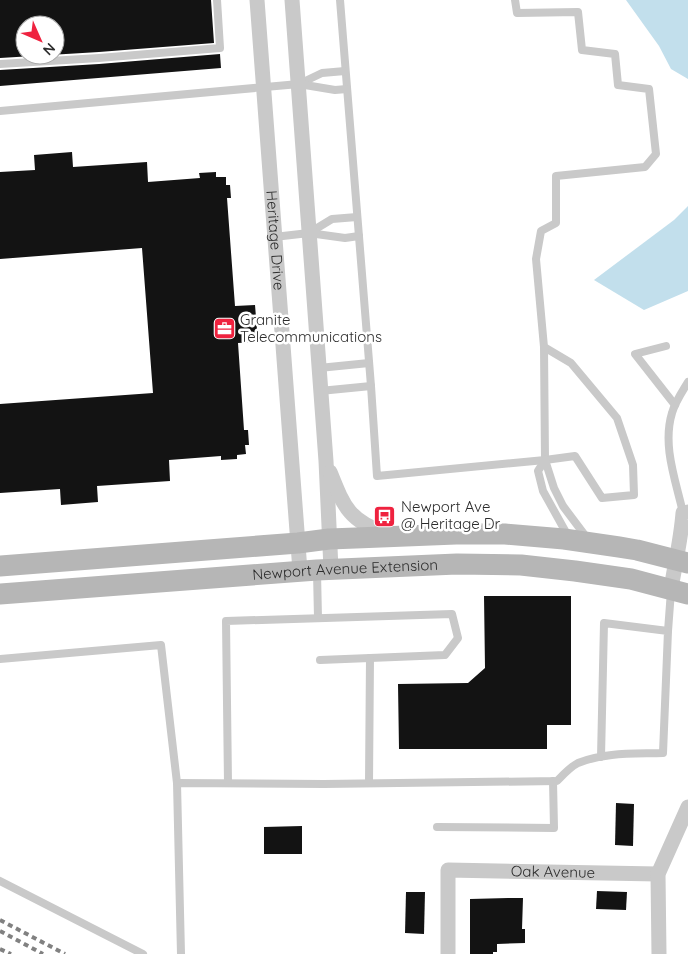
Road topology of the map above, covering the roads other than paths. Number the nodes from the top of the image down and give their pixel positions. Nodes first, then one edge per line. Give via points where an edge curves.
1 (217, 0) edge
2 (257, 0) edge
3 (292, 0) edge
4 (340, 0) edge
5 (515, 0) edge
6 (0, 64) edge
7 (346, 71) junction
8 (299, 84) junction
9 (263, 87) junction
10 (347, 89) junction
11 (0, 111) edge
12 (357, 217) junction
13 (309, 233) junction
14 (359, 236) junction
15 (274, 237) junction
16 (544, 346) junction
17 (666, 346) dead end
18 (369, 363) junction
19 (319, 368) junction
20 (688, 382) edge
21 (371, 386) junction
22 (320, 391) junction
23 (675, 405) junction
24 (545, 460) junction
25 (326, 461) junction
26 (686, 513) edge
27 (398, 537) junction
28 (329, 539) junction
29 (581, 542) junction
30 (298, 543) junction
31 (682, 561) edge
32 (0, 566) edge
33 (316, 570) junction
34 (680, 592) edge
35 (0, 594) edge
36 (318, 618) junction
37 (668, 631) junction
38 (370, 658) junction
39 (0, 660) edge
40 (320, 660) dead end
41 (601, 757) junction
42 (553, 781) junction
43 (177, 783) junction
44 (228, 783) junction
45 (369, 783) junction
46 (688, 807) edge
47 (437, 826) dead end
48 (658, 874) junction
49 (0, 881) edge
50 (143, 954) edge
51 (181, 954) edge
52 (448, 954) edge
53 (659, 954) edge

1 - 6 lane via 220,48
2 - 9 street, Heritage Drive
3 - 8 street
4 - 7 lane
5 - 16 lane via 517,13 578,12 582,50 614,54 618,85 649,89 656,154 645,167 556,176 556,223 541,231 536,259
7 - 8 lane via 322,73
7 - 10 lane
8 - 9 lane
8 - 10 lane
8 - 13 street
9 - 11 lane
9 - 15 street, Heritage Drive
10 - 12 lane
12 - 13 lane via 332,219
12 - 14 lane
13 - 14 lane via 345,238
13 - 15 lane
13 - 19 street
14 - 18 lane
15 - 30 street, Heritage Drive
16 - 24 lane
16 - 24 lane via 571,363 616,418 633,465 634,495 602,498 575,456
17 - 23 lane via 635,354
18 - 19 lane
18 - 21 lane
19 - 22 street
20 - 23 lane
21 - 22 lane
21 - 24 lane via 377,476
22 - 25 street
23 - 26 lane via 668,432 669,453
24 - 29 lane via 554,488
24 - 29 lane via 538,471 543,491
25 - 27 street via 341,500 355,518 370,528
25 - 28 street
26 - 31 street via 682,530
27 - 28 main road, Newport Avenue Extension
27 - 29 main road, Newport Avenue Extension via 490,534
28 - 30 main road, Newport Avenue Extension
28 - 33 street
29 - 31 main road, Newport Avenue Extension
30 - 32 main road, Newport Avenue Extension
30 - 33 street, Heritage Drive
31 - 34 street
33 - 34 main road, Newport Avenue Extension via 457,564 521,565 618,577
33 - 35 main road, Newport Avenue Extension
33 - 36 lane
34 - 37 lane
36 - 38 lane via 452,614 458,638 445,655
36 - 44 lane via 226,621
37 - 41 lane via 662,753
37 - 41 lane via 604,623
38 - 40 lane
38 - 45 lane
39 - 43 lane via 161,645
41 - 42 lane via 576,764
42 - 45 lane
42 - 47 lane via 554,828
43 - 44 lane
43 - 51 lane
44 - 45 lane
46 - 48 street
48 - 52 street, Oak Avenue via 448,870
48 - 53 street
49 - 50 lane

